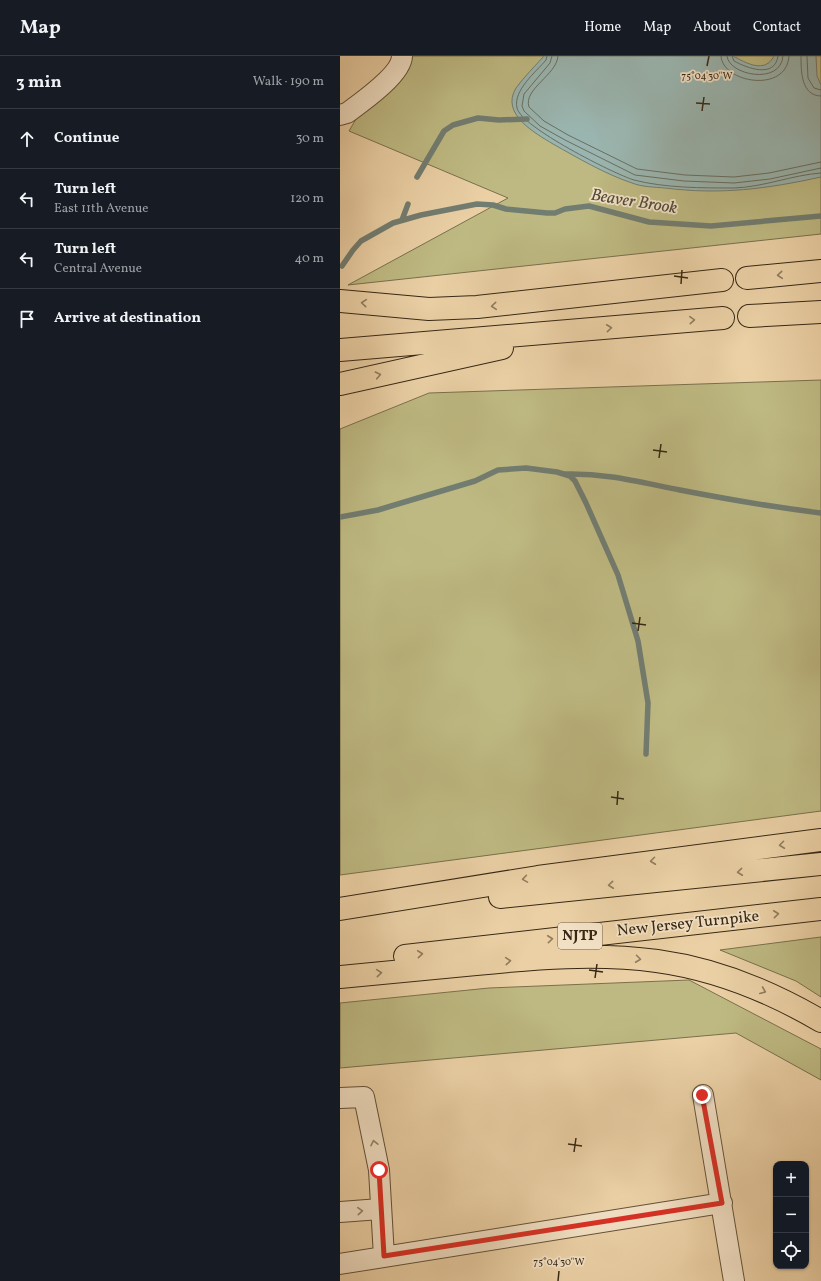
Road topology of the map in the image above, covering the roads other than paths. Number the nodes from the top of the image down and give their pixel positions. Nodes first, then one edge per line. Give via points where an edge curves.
1 (402, 56) edge
2 (340, 114) edge
3 (821, 271) edge
4 (747, 278) dead end
5 (722, 280) dead end
6 (588, 295) junction
7 (340, 302) edge
8 (821, 312) edge
9 (749, 316) dead end
10 (723, 318) dead end
11 (570, 332) junction
12 (340, 336) edge
13 (340, 350) edge
14 (340, 384) edge
15 (821, 840) edge
16 (821, 864) edge
17 (340, 909) edge
18 (821, 909) edge
19 (340, 913) edge
20 (340, 963) edge
21 (340, 977) edge
22 (821, 1020) edge
23 (702, 1095) dead end
24 (340, 1098) edge
25 (722, 1203) junction
26 (380, 1209) junction
27 (340, 1212) edge
28 (384, 1256) junction
29 (340, 1264) edge
30 (734, 1281) edge

1 - 2 street via 402,61 384,84 347,113
3 -> 4 highway
5 - 6 highway
6 -> 7 highway via 455,309
6 - 12 highway via 499,322
8 - 9 highway
11 -> 10 highway
11 - 13 highway
14 -> 11 highway
15 -> 17 highway via 538,876
16 -> 19 highway
20 -> 18 highway, New Jersey Turnpike / NJTP
21 -> 22 highway via 548,957 622,957 658,961 727,977 761,990
23 - 25 street
26 -> 24 street via 379,1170 364,1097
25 - 28 street
25 - 30 street
27 -> 26 street
26 - 28 street
28 - 29 street

